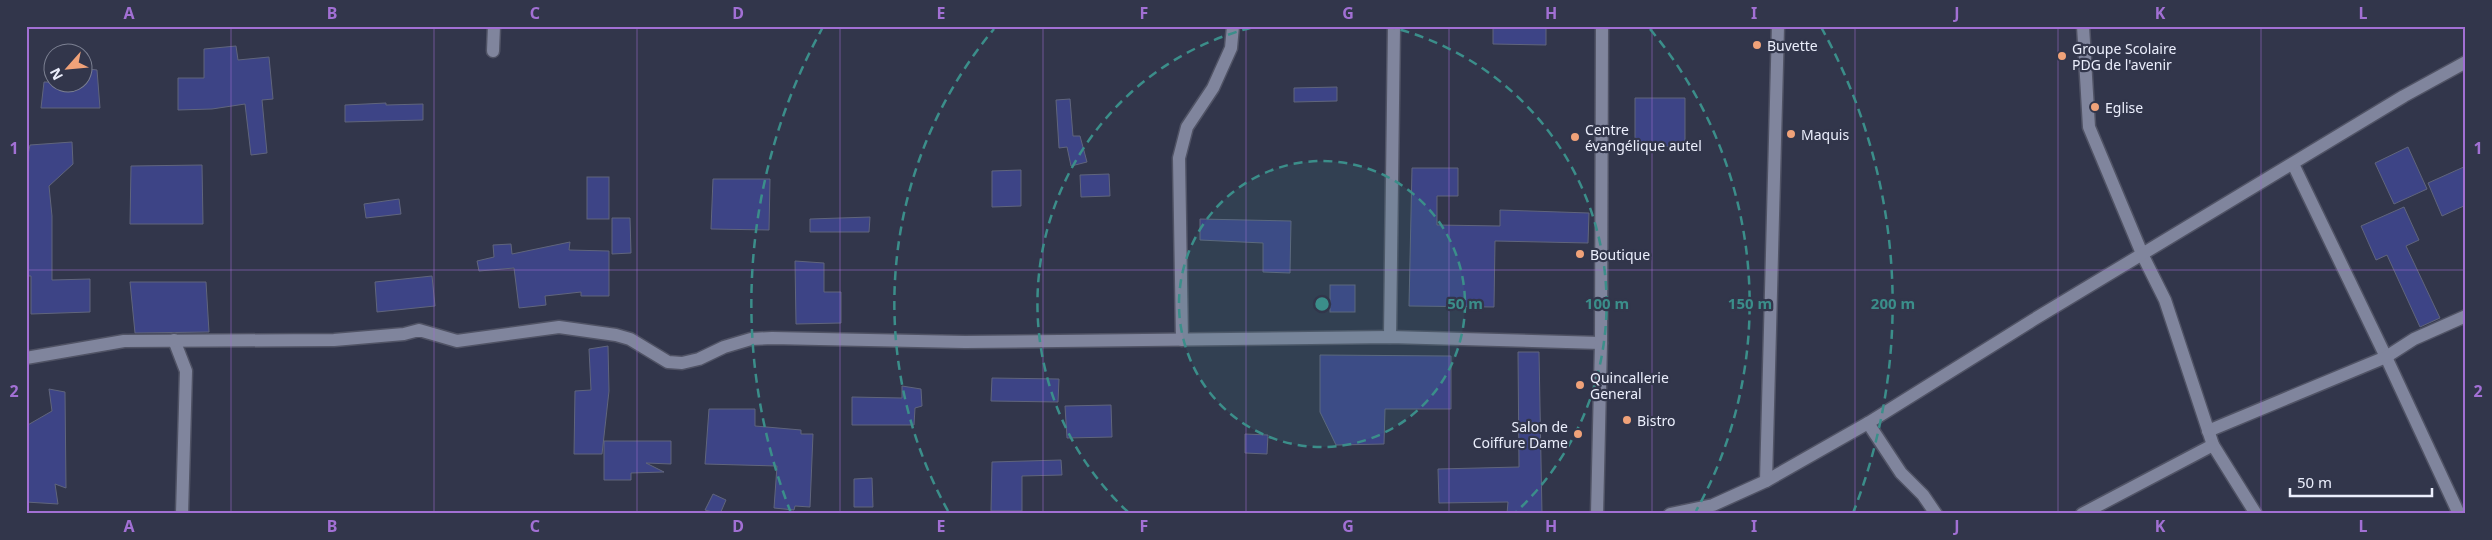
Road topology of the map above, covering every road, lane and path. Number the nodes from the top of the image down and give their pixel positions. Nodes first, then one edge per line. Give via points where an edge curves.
1 (494, 26) edge
2 (1233, 26) edge
3 (1394, 26) edge
4 (1602, 26) edge
5 (1778, 26) edge
6 (2083, 26) edge
7 (493, 51) dead end
8 (2466, 62) edge
9 (2293, 164) junction
10 (2143, 256) junction
11 (2466, 316) edge
12 (1390, 337) junction
13 (174, 340) junction
14 (1182, 340) junction
15 (1601, 343) junction
16 (2386, 357) junction
17 (26, 358) edge
18 (1868, 423) junction
19 (2208, 431) junction
20 (2213, 445) junction
21 (1766, 481) junction
22 (2108, 509) edge
23 (182, 514) edge
24 (1597, 514) edge
25 (1670, 514) edge
26 (1936, 514) edge
27 (2082, 514) edge
28 (2256, 514) edge
29 (2459, 514) edge

1 - 7 street
2 - 14 street via 1232,48 1213,88 1187,127 1179,158
3 - 12 street
4 - 15 street
5 - 21 street
6 - 10 street via 2089,127
8 - 9 street
9 - 10 street
9 - 16 street
10 - 18 street
10 - 19 street via 2174,325
11 - 16 street via 2414,339
12 - 14 street
12 - 15 street
13 - 14 street via 334,340 419,330 457,342 559,327 616,335 637,343 668,362 682,363 742,342 772,338 965,342
13 - 17 street via 124,341
13 - 23 street via 186,371
15 - 24 street
16 - 19 street
16 - 29 street
18 - 21 street
18 - 26 street via 1896,465
19 - 20 street
20 - 22 street
20 - 28 street
21 - 25 street via 1714,505
22 - 27 street

